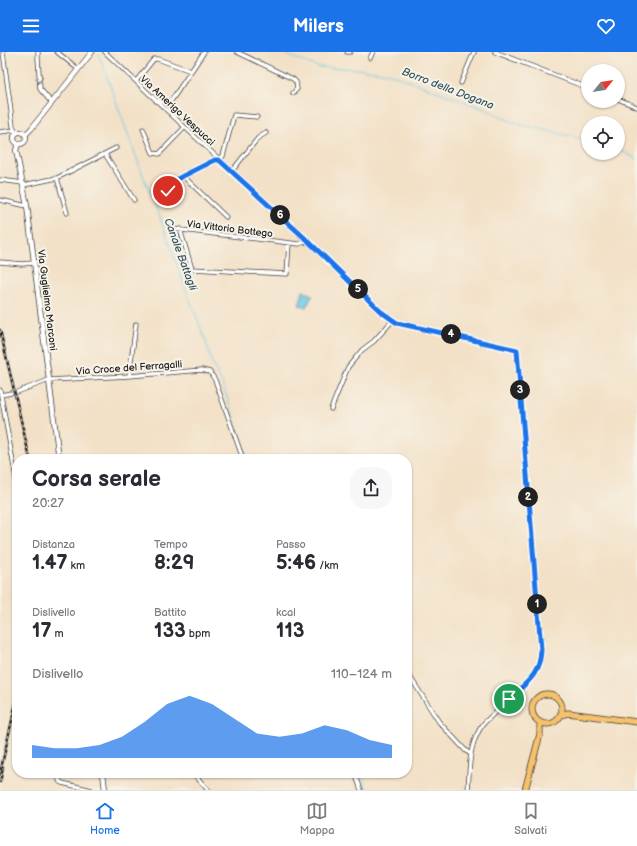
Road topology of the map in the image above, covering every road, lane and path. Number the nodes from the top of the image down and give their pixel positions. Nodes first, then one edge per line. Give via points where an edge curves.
1 (3, 52) edge
2 (38, 52) edge
3 (57, 52) edge
4 (92, 52) edge
5 (105, 52) edge
6 (204, 52) edge
7 (237, 52) edge
8 (373, 52) edge
9 (474, 52) edge
10 (496, 52) edge
11 (370, 58) dead end
12 (78, 69) junction
13 (191, 71) junction
14 (136, 81) junction
15 (461, 83) dead end
16 (581, 85) edge
17 (293, 93) dead end
18 (156, 101) junction
19 (53, 102) junction
20 (625, 102) edge
21 (637, 107) edge
22 (257, 117) dead end
23 (185, 127) junction
24 (143, 129) dead end
25 (0, 132) edge
26 (15, 132) junction
27 (266, 133) dead end
28 (25, 135) junction
29 (18, 144) junction
30 (116, 148) dead end
31 (105, 154) junction
32 (219, 160) junction
33 (232, 171) junction
34 (183, 176) junction
35 (57, 178) junction
36 (0, 180) edge
37 (24, 184) junction
38 (168, 191) dead end
39 (0, 200) edge
40 (134, 200) dead end
41 (27, 206) junction
42 (67, 213) dead end
43 (226, 217) dead end
44 (173, 229) dead end
45 (180, 229) junction
46 (308, 241) junction
47 (289, 243) junction
48 (0, 262) edge
49 (33, 263) junction
50 (393, 320) junction
51 (136, 324) dead end
52 (129, 376) junction
53 (49, 380) junction
54 (0, 390) edge
55 (17, 392) dead end
56 (11, 393) dead end
57 (1, 396) junction
58 (331, 409) dead end
59 (58, 454) edge
60 (242, 454) edge
61 (12, 456) edge
62 (412, 680) edge
63 (561, 707) junction
64 (568, 713) junction
65 (560, 715) junction
66 (637, 722) edge
67 (543, 723) junction
68 (471, 754) junction
69 (59, 778) edge
70 (104, 778) edge
71 (197, 778) edge
72 (357, 778) edge
73 (92, 790) edge
74 (105, 790) edge
75 (208, 790) edge
76 (361, 790) edge
77 (468, 790) edge
78 (525, 790) edge

1 - 26 street
2 -> 19 street via 40,89
3 - 12 street
4 - 12 street
5 - 14 street, Via Amerigo Vespucci
6 - 13 street
7 - 17 street via 293,79 298,86
8 - 11 street
9 - 15 street
10 - 16 street
12 - 19 street
13 - 14 street via 158,59 154,60
13 - 18 street via 171,101
14 - 18 street, Via Amerigo Vespucci
18 - 23 street, Via Amerigo Vespucci
19 - 28 street
20 - 21 street
22 - 32 street via 234,115 223,156
23 - 24 street via 159,154 153,153
23 - 32 street, Via Amerigo Vespucci
25 - 26 street
26 - 28 street
26 - 29 street via 14,139
27 - 33 street via 258,138
28 - 29 street via 24,143
29 - 37 street, Via Guglielmo Marconi via 16,150
30 - 31 street
31 - 35 street
31 - 40 street
32 - 33 street, Via Amerigo Vespucci
32 - 34 street
33 - 46 street, Via Amerigo Vespucci
34 - 38 street via 169,184
34 - 43 street
35 - 37 street
35 - 42 street
36 - 37 street
37 - 41 street, Via Guglielmo Marconi
39 - 41 street
41 - 49 street, Via Guglielmo Marconi
44 - 45 street, Via Vittorio Bottego
45 - 47 street, Via Vittorio Bottego
45 - 47 street via 192,269 287,274
46 - 47 street, Via Vittorio Bottego via 299,244
46 - 50 street, Via Amerigo Vespucci via 380,311
48 - 49 street
49 - 53 street, Via Guglielmo Marconi
50 - 58 street via 348,367
50 - 68 street, Via Amerigo Vespucci via 517,350 540,661 534,675 477,732
51 - 52 street
52 - 53 street, Via Croce del Ferragalli
52 - 60 street, Via Croce del Ferragalli via 202,370 210,372
53 - 55 street, Via Croce del Ferragalli
53 - 59 street, Via Guglielmo Marconi
54 - 57 street
56 - 57 street
57 - 61 street
62 - 68 street via 439,722
63 - 64 main road
63 - 65 main road
63 - 67 main road via 560,702 552,695 542,694 534,700 533,715
64 - 65 main road
64 - 66 main road
65 - 67 main road via 554,722
67 - 78 main road
68 - 77 street
69 - 73 street via 62,783
70 - 74 street
71 - 75 street
72 - 76 street

